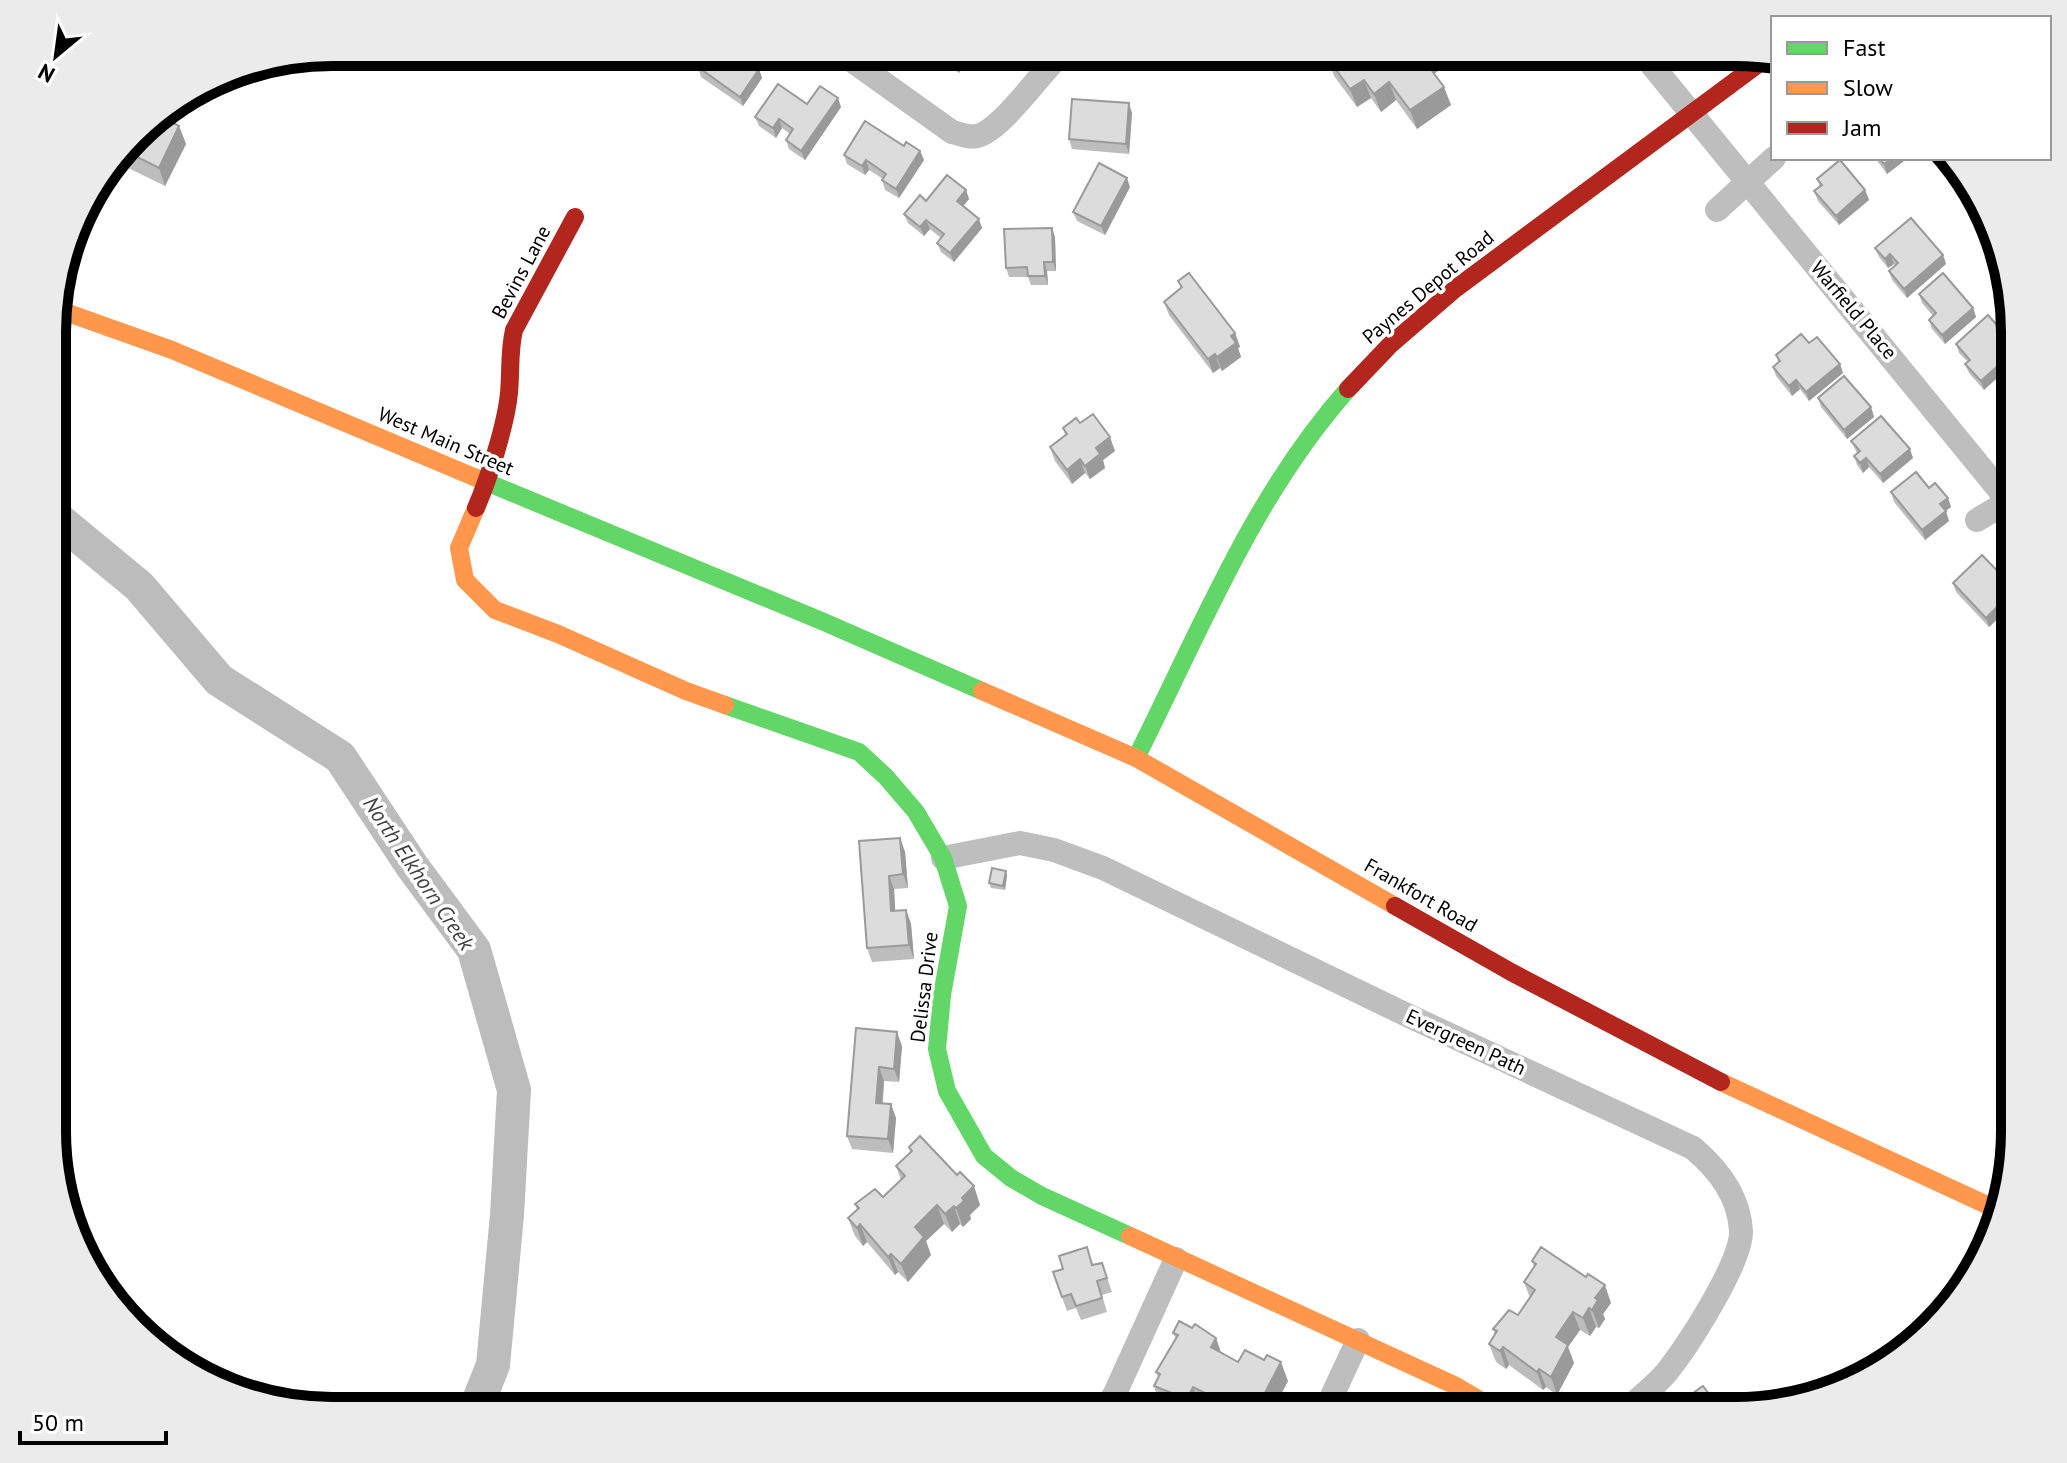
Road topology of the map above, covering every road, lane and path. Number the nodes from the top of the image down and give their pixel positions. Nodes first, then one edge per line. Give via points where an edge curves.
1 (860, 66) edge
2 (1047, 67) edge
3 (1653, 67) edge
4 (1754, 67) edge
5 (1691, 114) junction
6 (1772, 160) edge
7 (1747, 182) junction
8 (1717, 210) dead end
9 (575, 217) dead end
10 (67, 313) edge
11 (487, 482) junction
12 (2000, 486) edge
13 (2000, 508) edge
14 (1977, 520) dead end
15 (465, 580) joint
16 (818, 620) joint
17 (1136, 758) junction
18 (943, 858) junction
19 (1990, 1206) edge
20 (1176, 1259) junction
21 (1358, 1340) junction
22 (1113, 1397) edge
23 (1332, 1397) edge
24 (1474, 1397) edge
25 (1640, 1397) edge

1 - 2 street via 952,132 973,137 993,130
3 - 5 street, Warfield Place
4 - 5 main road, Paynes Depot Road
5 - 7 street, Warfield Place
5 - 17 main road, Paynes Depot Road via 1481,267 1366,367 1305,441 1267,499 1213,596
6 - 7 street
7 - 8 street
7 - 12 street, Warfield Place
9 - 11 main road, Bevins Lane via 514,330 509,394
10 - 11 main road, West Main Street via 186,355
11 - 15 main road, Bevins Lane via 459,548
11 - 16 main road, West Main Street
13 - 14 street
15 - 18 main road, Delissa Drive via 495,610 686,691 859,752 916,812
16 - 17 main road, Frankfort Road
17 - 19 main road, Frankfort Road via 1511,972 1719,1081
18 - 20 main road, Delissa Drive via 958,906 937,1049 947,1091 967,1128 984,1156 1011,1178
18 - 25 street, Evergreen Path via 1020,843 1103,868 1693,1148 1716,1167 1733,1197 1741,1234 1702,1322 1665,1374
20 - 21 main road, Delissa Drive
20 - 22 street
21 - 23 street
21 - 24 main road, Delissa Drive

